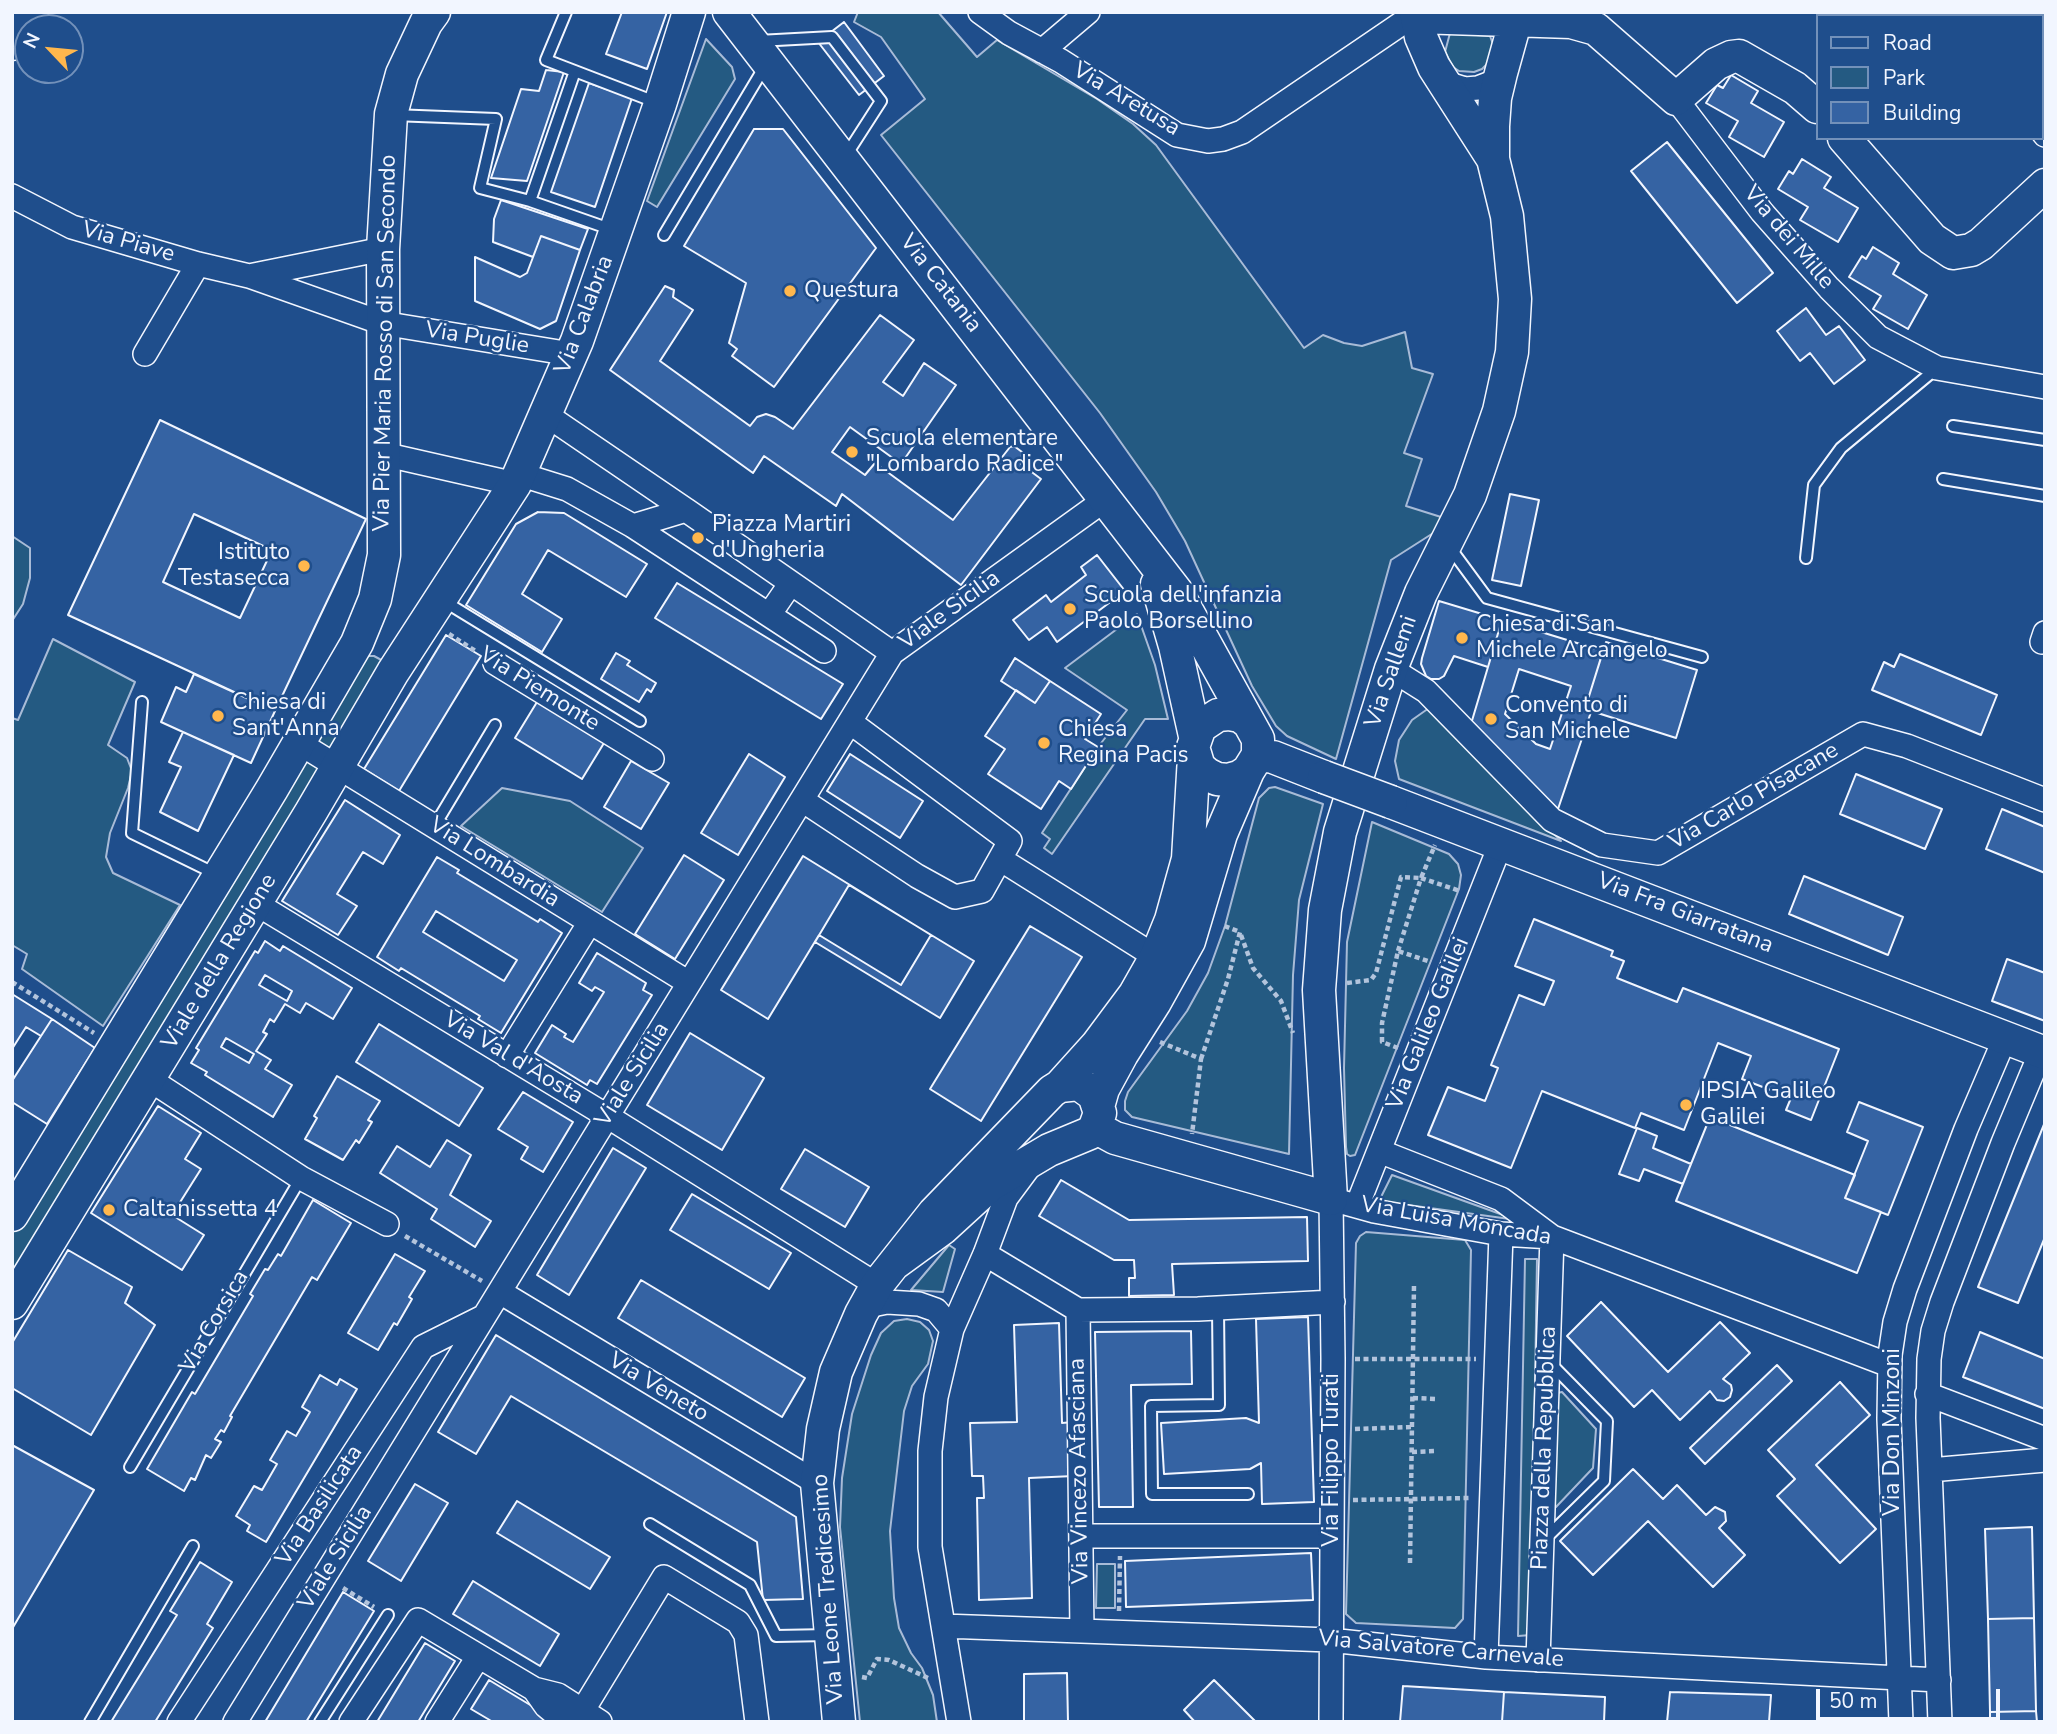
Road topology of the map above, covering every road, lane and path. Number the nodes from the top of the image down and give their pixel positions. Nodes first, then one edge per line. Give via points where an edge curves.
1 (32, 12) edge
2 (434, 12) edge
3 (566, 12) edge
4 (689, 12) edge
5 (729, 12) edge
6 (980, 12) edge
7 (1088, 12) edge
8 (1416, 15) edge
9 (1581, 17) edge
10 (1517, 19) junction
11 (12, 44) edge
12 (760, 51) junction
13 (1042, 51) junction
14 (575, 71) junction
15 (1501, 73) junction
16 (1442, 78) junction
17 (1676, 99) junction
18 (660, 104) junction
19 (1815, 105) edge
20 (391, 114) junction
21 (1846, 140) edge
22 (1493, 159) junction
23 (844, 160) junction
24 (2045, 185) edge
25 (12, 196) edge
26 (530, 201) junction
27 (616, 232) junction
28 (664, 235) dead end
29 (383, 249) junction
30 (198, 264) junction
31 (249, 276) junction
32 (382, 323) junction
33 (145, 354) dead end
34 (571, 354) junction
35 (1937, 368) junction
36 (2045, 387) edge
37 (545, 414) junction
38 (1953, 426) dead end
39 (2045, 440) edge
40 (383, 454) junction
41 (517, 479) junction
42 (1943, 479) dead end
43 (2045, 496) edge
44 (1106, 499) junction
45 (686, 510) junction
46 (633, 526) junction
47 (1447, 543) junction
48 (1150, 555) junction
49 (1805, 558) dead end
50 (791, 583) junction
51 (375, 599) junction
52 (769, 615) junction
53 (428, 616) junction
54 (824, 651) dead end
55 (892, 653) junction
56 (350, 656) junction
57 (1702, 657) dead end
58 (495, 663) joint
59 (1391, 669) junction
60 (393, 672) junction
61 (142, 702) dead end
62 (640, 721) dead end
63 (850, 722) junction
64 (1248, 722) junction
65 (495, 725) dead end
66 (299, 743) junction
67 (1194, 747) junction
68 (652, 760) dead end
69 (1253, 763) junction
70 (338, 766) junction
71 (802, 800) junction
72 (2045, 800) edge
73 (435, 825) junction
74 (1502, 843) junction
75 (1000, 859) junction
76 (219, 876) junction
77 (1421, 878) junction
78 (1480, 898) junction
79 (255, 903) junction
80 (1199, 914) junction
81 (590, 922) junction
82 (1240, 932) junction
83 (1398, 951) junction
84 (1156, 957) junction
85 (1451, 969) junction
86 (12, 982) edge
87 (689, 983) junction
88 (1319, 987) junction
89 (1291, 1032) dead end
90 (2006, 1038) junction
91 (1163, 1044) dead end
92 (115, 1046) junction
93 (1397, 1048) dead end
94 (2043, 1052) edge
95 (508, 1056) junction
96 (1201, 1059) junction
97 (149, 1079) junction
98 (1053, 1092) junction
99 (607, 1116) junction
100 (1088, 1124) junction
101 (1379, 1152) junction
102 (1184, 1158) junction
103 (1037, 1159) junction
104 (301, 1178) junction
105 (1344, 1203) junction
106 (12, 1215) edge
107 (387, 1224) joint
108 (1501, 1234) junction
109 (1552, 1237) junction
110 (985, 1254) junction
111 (886, 1274) junction
112 (1413, 1285) dead end
113 (499, 1292) junction
114 (1333, 1302) junction
115 (12, 1303) edge
116 (1218, 1308) junction
117 (1078, 1310) junction
118 (861, 1314) junction
119 (484, 1316) junction
120 (952, 1329) junction
121 (1414, 1358) junction
122 (1333, 1359) junction
123 (1497, 1359) junction
124 (1548, 1360) junction
125 (1889, 1365) junction
126 (1927, 1394) junction
127 (1413, 1398) junction
128 (1437, 1399) dead end
129 (1412, 1427) junction
130 (1333, 1428) junction
131 (2045, 1439) edge
132 (1435, 1451) dead end
133 (1412, 1452) junction
134 (2045, 1460) edge
135 (130, 1467) dead end
136 (1930, 1470) junction
137 (817, 1483) junction
138 (1248, 1494) dead end
139 (1492, 1498) junction
140 (1332, 1500) junction
141 (1412, 1500) junction
142 (650, 1524) dead end
143 (1082, 1536) junction
144 (1120, 1536) junction
145 (1332, 1536) junction
146 (1542, 1542) junction
147 (193, 1546) dead end
148 (1410, 1563) dead end
149 (324, 1576) junction
150 (388, 1615) joint
151 (943, 1626) junction
152 (1082, 1631) junction
153 (1119, 1632) junction
154 (831, 1635) junction
155 (1330, 1640) junction
156 (478, 1657) junction
157 (1486, 1657) junction
158 (1538, 1660) junction
159 (834, 1670) junction
160 (1899, 1678) junction
161 (1939, 1680) junction
162 (954, 1687) junction
163 (583, 1718) edge
164 (90, 1722) edge
165 (179, 1722) edge
166 (235, 1722) edge
167 (320, 1722) edge
168 (351, 1722) edge
169 (437, 1722) edge
170 (757, 1722) edge
171 (839, 1722) edge
172 (959, 1722) edge
173 (1331, 1722) edge
174 (1901, 1722) edge
175 (1940, 1722) edge

1 - 11 street
2 - 20 street, Via Pier Maria Rosso di San Secondo via 402,74
3 - 14 lane via 546,60
4 - 18 street, Via Calabria
5 - 12 street, Via Catania
6 - 13 street, Via Aretusa
7 - 13 street
8 - 10 street
8 - 13 street, Via Aretusa via 1241,132 1208,141 1177,135
8 - 16 street, Via Sallemi via 1427,54
9 - 10 street
9 - 17 street, Via dei Mille
10 - 15 street, Via Sallemi
12 - 23 street, Via Catania
12 - 23 lane via 832,37 881,101
12 - 28 lane
14 - 18 lane
14 - 26 lane
15 - 16 street via 1478,88 1465,89
15 - 22 street, Via Sallemi
16 - 22 street, Via Sallemi
17 - 19 street via 1716,64 1739,56 1795,88
17 - 35 street, Via dei Mille via 1762,212 1829,288 1878,337
18 - 27 street, Via Calabria
20 - 26 lane via 496,119 480,188
20 - 29 street, Via Pier Maria Rosso di San Secondo
21 - 24 street via 1932,239 1953,253 1972,250
22 - 47 street, Via Sallemi via 1507,216 1515,299 1512,352 1499,411
23 - 44 street, Via Catania
25 - 30 street, Via Piave via 72,227
26 - 27 lane
27 - 34 street, Via Calabria
29 - 31 street, Via Piave
29 - 32 street, Via Pier Maria Rosso di San Secondo
30 - 31 street, Via Piave
30 - 33 street
31 - 32 street, Via Piave
32 - 34 street, Via Puglie
32 - 40 street, Via Pier Maria Rosso di San Secondo
34 - 37 street, Via Calabria
35 - 36 street, Via dei Mille
35 - 49 lane via 1841,448 1815,485
37 - 41 street, Via Calabria
37 - 45 street
38 - 39 lane
40 - 41 street
40 - 51 street, Via Pier Maria Rosso di San Secondo via 384,555
41 - 46 street via 567,489
41 - 53 street, Via Calabria
42 - 43 lane
44 - 48 street, Via Catania
44 - 55 street, Viale Sicilia
45 - 46 street
45 - 50 street
46 - 52 street
47 - 57 lane via 1487,598
47 - 59 street, Via Sallemi
48 - 64 street, Via Catania via 1176,591
48 - 67 street via 1175,646
50 - 52 street
50 - 55 street
51 - 53 street via 380,616 392,629 407,633
51 - 56 street, Viale della Regione
52 - 54 street
53 - 58 path, Via Piemonte
53 - 60 street, Viale della Regione
53 - 62 lane
55 - 63 street, Viale Sicilia
56 - 60 street via 374,656
56 - 66 street, Viale della Regione
58 - 68 street, Via Piemonte
59 - 72 street, Via Carlo Pisacane via 1426,691 1552,820 1602,845 1658,853 1863,734
59 - 88 street, Via Sallemi via 1340,832 1325,910
60 - 70 street, Viale della Regione
61 - 76 lane via 132,833
63 - 71 street, Viale Sicilia
63 - 75 street via 1010,841
64 - 67 street via 1240,716 1218,715 1200,727
64 - 69 street via 1258,739
65 - 73 lane
66 - 70 street, Via Lombardia
66 - 76 street, Viale della Regione
67 - 69 street via 1199,767 1217,779 1239,777
67 - 84 street via 1188,859
69 - 74 street, Via Fra Giarratana, bridge via 1273,757
69 - 80 street via 1221,834
70 - 73 street, Via Lombardia
70 - 79 street, Viale della Regione
71 - 75 street via 955,897 982,891
71 - 87 street, Viale Sicilia
73 - 81 street, Via Lombardia
74 - 78 street, Via Galileo Galilei
74 - 90 street, Via Fra Giarratana
75 - 84 street
76 - 92 street, Viale della Regione
77 - 78 path
77 - 83 path
77 - 88 path via 1401,877 1377,973 1371,980
78 - 85 street, Via Galileo Galilei
79 - 95 street, Via Val d'Aosta
79 - 97 street, Viale della Regione
80 - 82 path
80 - 100 street via 1184,952 1122,1054
81 - 87 street, Via Lombardia
81 - 95 street
82 - 89 path via 1253,968 1281,1002
82 - 96 path
83 - 85 path
83 - 93 path via 1381,1023 1382,1042
84 - 98 street via 1121,1017
85 - 101 street, Via Galileo Galilei
86 - 92 path
87 - 99 street, Viale Sicilia
88 - 105 street, Via Sallemi
90 - 94 street, Via Fra Giarratana
90 - 125 street, Via Don Minzoni via 1905,1289
91 - 96 path
92 - 106 street, Viale della Regione via 26,1185
94 - 126 street, Via Don Minzoni via 1942,1302 1933,1331
95 - 99 street, Via Val d'Aosta
96 - 102 path via 1193,1131
97 - 104 street
97 - 115 street, Viale della Regione
98 - 100 street via 1079,1084 1087,1088
98 - 100 street via 1043,1107 1046,1125 1058,1136
98 - 111 street, Via Leone Tredicesimo via 934,1213
99 - 111 street, Via Val d'Aosta
99 - 113 street, Viale Sicilia
100 - 102 street, Via Luisa Moncada via 1115,1138
100 - 103 street
101 - 105 street, Via Galileo Galilei
101 - 109 street via 1501,1199
102 - 105 street, Via Luisa Moncada
103 - 110 street via 1006,1198
103 - 111 street via 990,1185
104 - 107 street
104 - 135 lane, Via Corsica
105 - 108 street, Via Luisa Moncada
105 - 114 street, Via Filippo Turati
107 - 113 path
108 - 109 street, Via Luisa Moncada
108 - 123 street
109 - 124 street, Piazza della Repubblica
109 - 125 street, Via Luisa Moncada
110 - 117 street
110 - 120 street
111 - 118 street, Via Leone Tredicesimo
112 - 121 path
113 - 119 street, Viale Sicilia
113 - 137 street, Via Veneto
114 - 116 street
114 - 122 street, Via Filippo Turati
116 - 117 street
116 - 138 lane via 1219,1405 1151,1406 1152,1494
117 - 143 street, Via Vincezo Afasciana
118 - 120 street via 872,1305 911,1303 936,1310
118 - 137 street, Via Leone Tredicesimo via 836,1372
119 - 149 street, Viale Sicilia
119 - 165 street, Via Basilicata via 423,1347
120 - 151 street via 936,1397 930,1451 930,1547
121 - 122 path
121 - 123 path
121 - 127 path
122 - 130 street, Via Filippo Turati
123 - 139 street
124 - 146 street, Piazza della Repubblica
124 - 146 lane via 1607,1421 1604,1481
125 - 160 street, Via Don Minzoni
126 - 131 street
126 - 136 street, Via Don Minzoni
127 - 128 path
127 - 129 path
129 - 130 path
129 - 133 path
130 - 140 street, Via Filippo Turati
132 - 133 path
133 - 141 path
134 - 136 street
136 - 161 street, Via Don Minzoni
137 - 154 street, Via Leone Tredicesimo
139 - 141 path
139 - 157 street
140 - 141 path
140 - 145 street, Via Filippo Turati
141 - 148 path
142 - 154 lane via 750,1585 776,1636
143 - 144 street
143 - 152 street, Via Vincezo Afasciana
144 - 145 street
144 - 153 path
145 - 155 street, Via Filippo Turati
146 - 158 street, Piazza della Repubblica
147 - 164 lane
149 - 150 path
149 - 166 street, Viale Sicilia
150 - 167 lane
151 - 152 street, Via Salvatore Carnevale
151 - 162 street
152 - 153 street, Via Salvatore Carnevale
153 - 155 street, Via Salvatore Carnevale
154 - 159 street, Via Leone Tredicesimo
155 - 157 street, Via Salvatore Carnevale
155 - 173 street, Via Filippo Turati
156 - 163 street via 534,1689 545,1706
156 - 168 street via 418,1620
156 - 169 street
157 - 158 street, Via Salvatore Carnevale
158 - 160 street, Via Salvatore Carnevale
159 - 162 path via 867,1678 877,1659 889,1660
159 - 171 street, Via Leone Tredicesimo
160 - 161 street, Via Salvatore Carnevale
160 - 174 street, Via Don Minzoni
161 - 175 street, Via Don Minzoni
162 - 172 street
163 - 170 street via 664,1577 738,1622 746,1635

